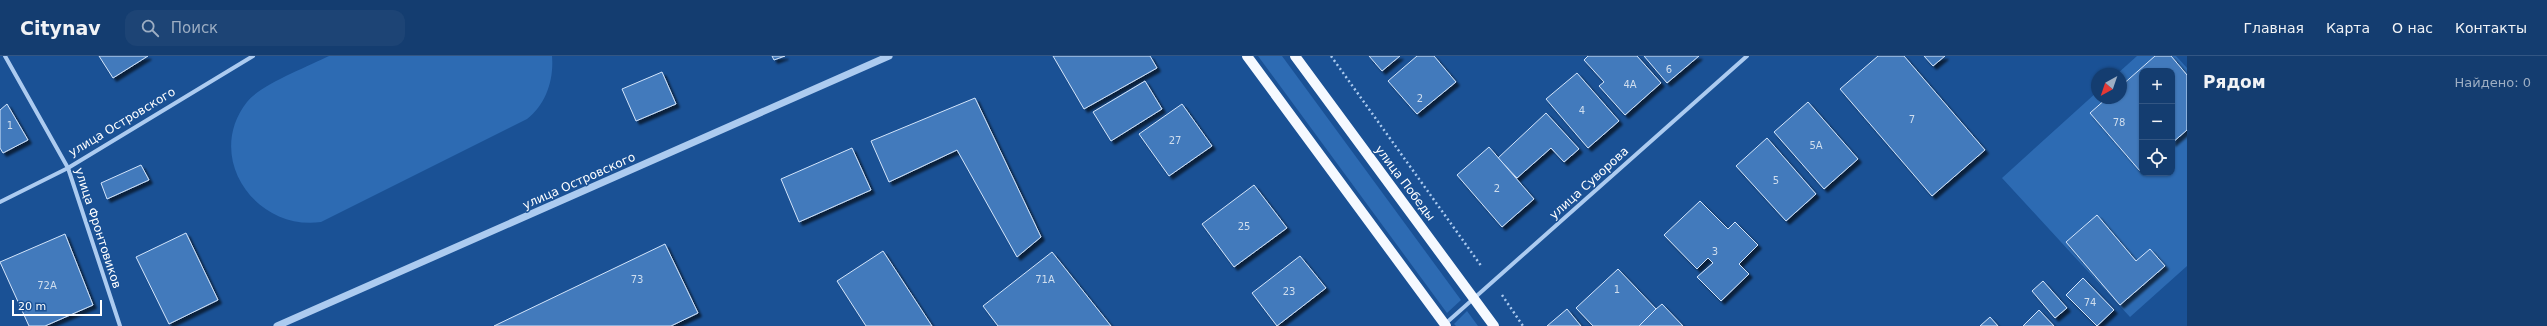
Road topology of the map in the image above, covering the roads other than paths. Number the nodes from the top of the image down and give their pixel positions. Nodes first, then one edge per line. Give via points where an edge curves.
1 (5, 56) edge
2 (253, 56) edge
3 (889, 56) edge
4 (1247, 56) edge
5 (1295, 56) edge
6 (1747, 56) edge
7 (68, 168) junction
8 (0, 202) edge
9 (1474, 298) junction
10 (1445, 325) edge
11 (120, 326) edge
12 (277, 326) edge
13 (1494, 326) edge

1 - 7 street, улица Фронтовиков
2 - 7 street, улица Островского
3 - 12 street, улица Островского
4 - 10 main road
5 - 9 main road, улица Победы
6 - 9 street, улица Суворова
7 - 8 street, улица Островского
7 - 11 street, улица Фронтовиков
9 - 10 street, улица Суворова
9 - 13 main road, улица Победы

